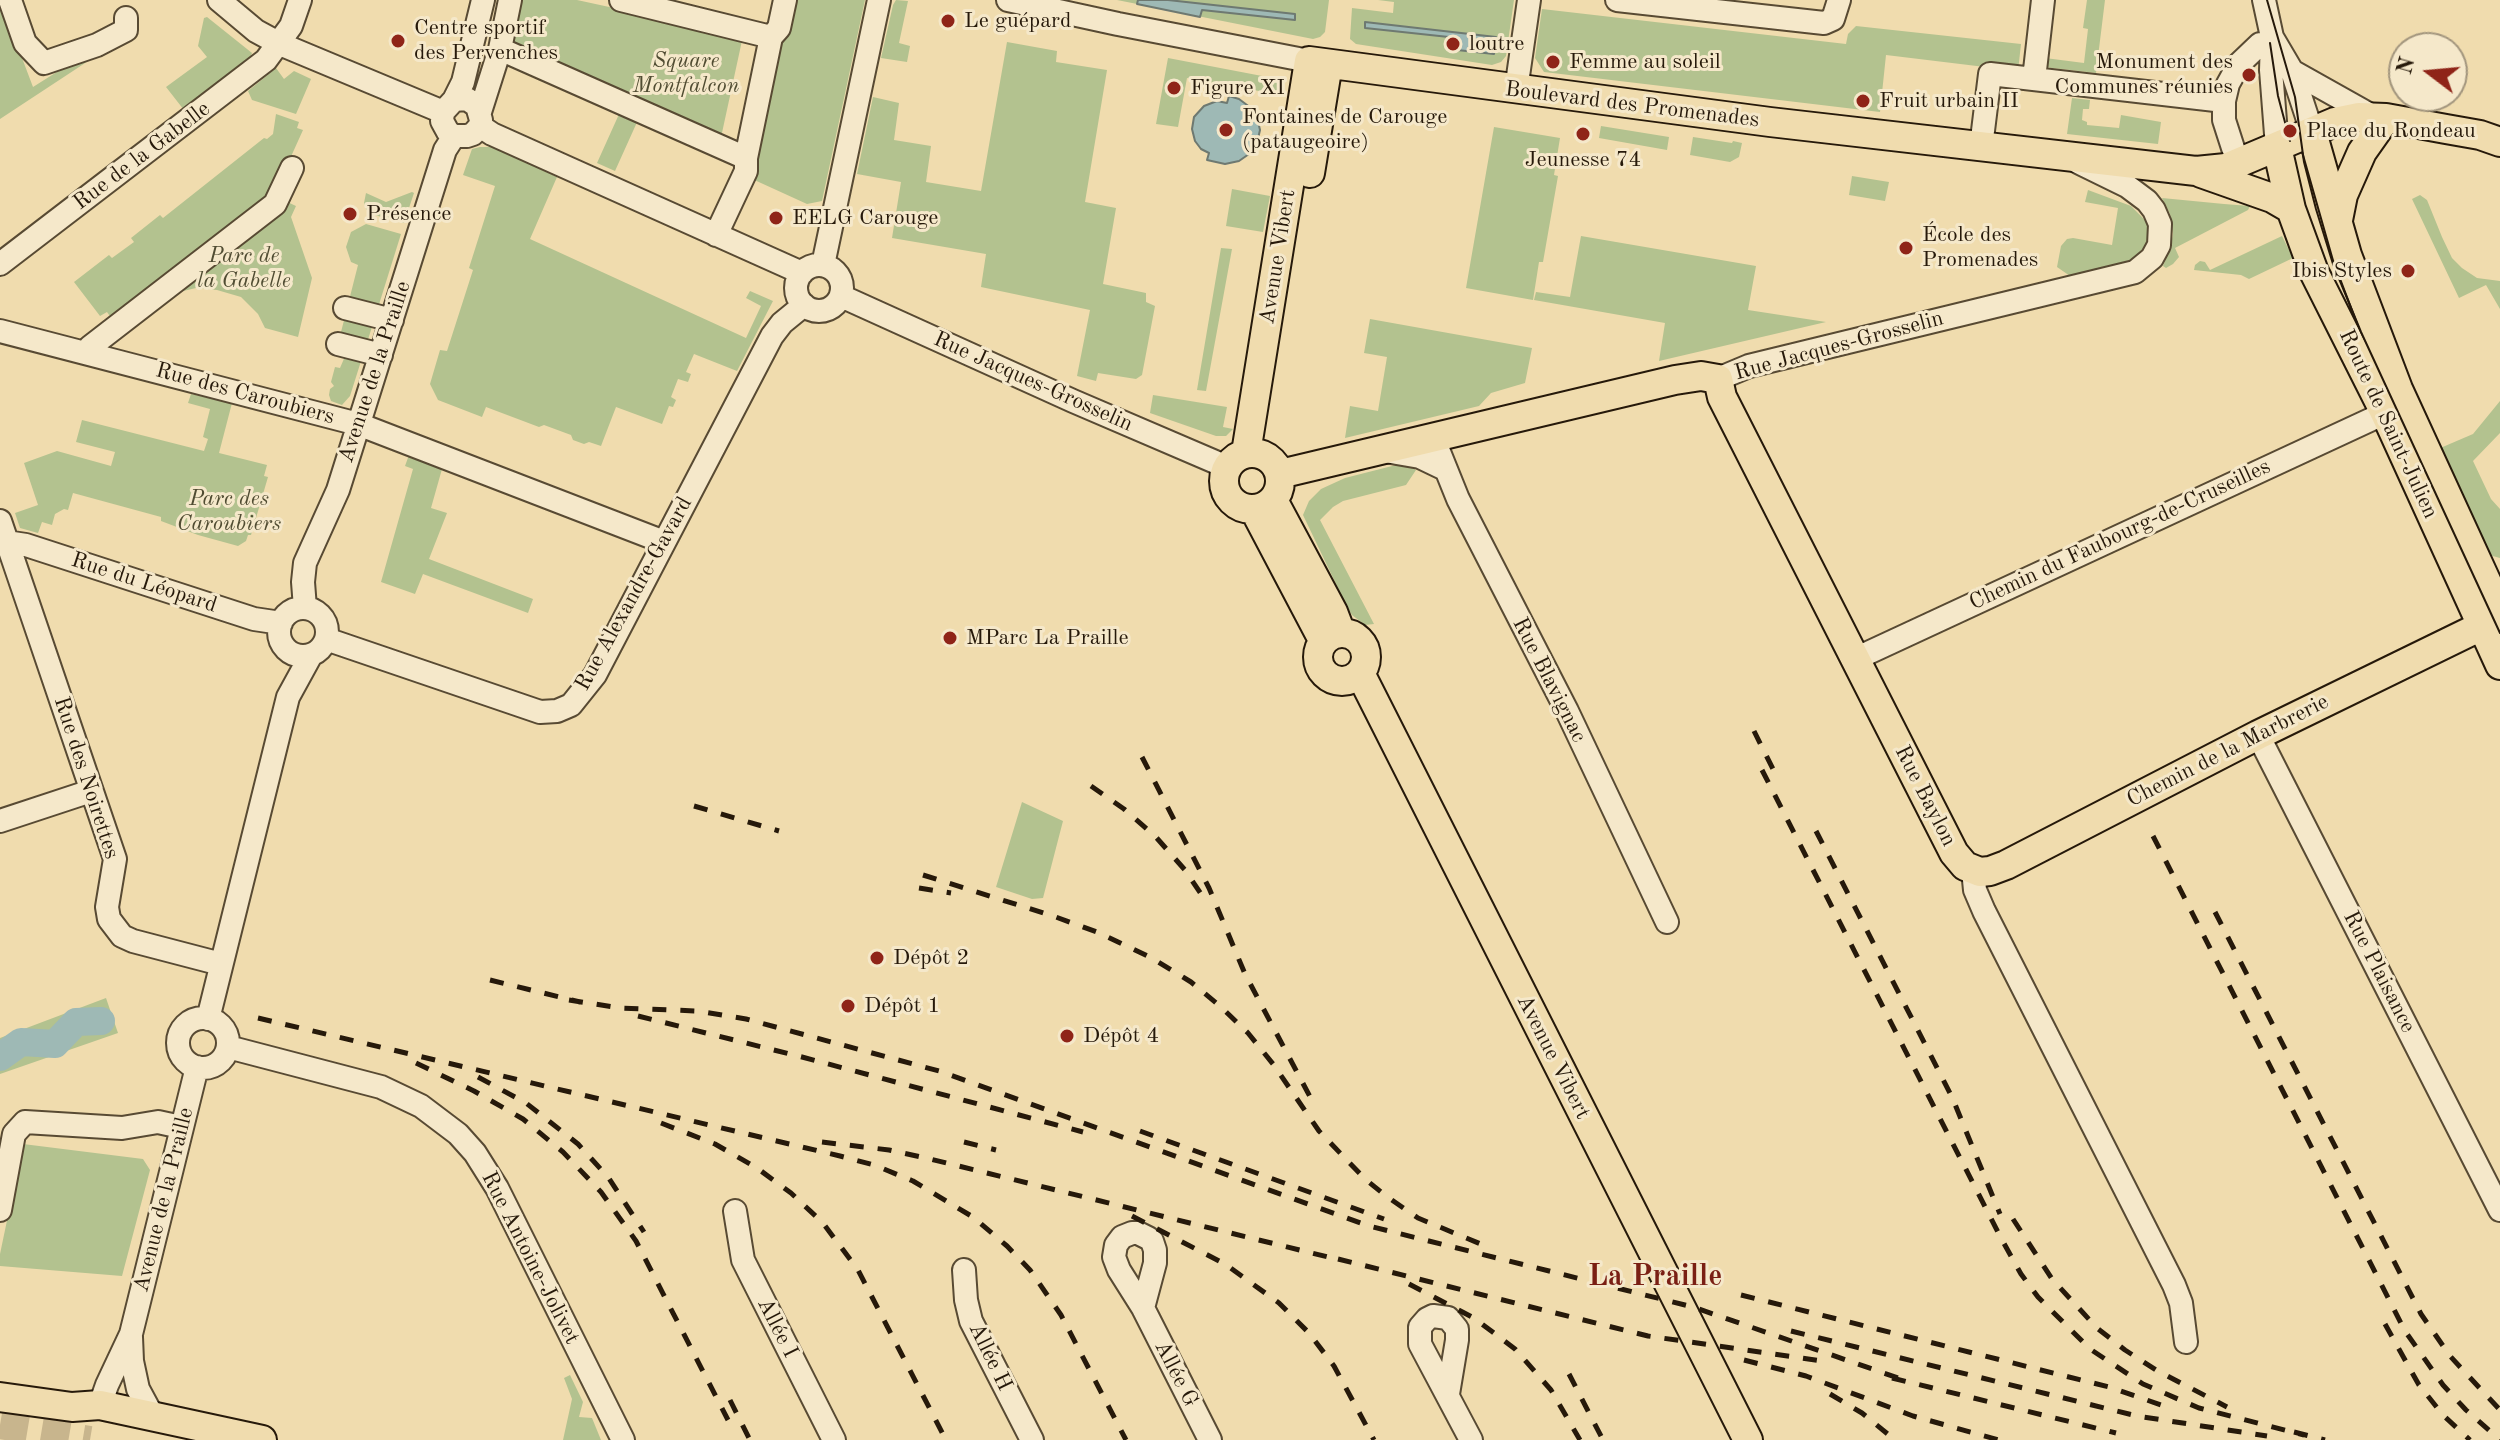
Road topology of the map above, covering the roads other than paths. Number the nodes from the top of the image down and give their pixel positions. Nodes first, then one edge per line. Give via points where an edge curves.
1 (10, 0) edge
2 (219, 0) edge
3 (300, 0) edge
4 (483, 0) edge
5 (510, 0) edge
6 (621, 0) edge
7 (785, 0) edge
8 (879, 0) edge
9 (1008, 0) edge
10 (1529, 0) edge
11 (1617, 0) edge
12 (1839, 0) edge
13 (2043, 0) edge
14 (2264, 0) edge
15 (126, 18) dead end
16 (771, 37) junction
17 (2266, 40) junction
18 (280, 44) junction
19 (500, 49) junction
20 (1319, 62) junction
21 (2292, 71) junction
22 (2034, 79) junction
23 (1516, 90) junction
24 (2224, 101) junction
25 (448, 106) junction
26 (2380, 118) junction
27 (480, 119) junction
28 (2312, 132) junction
29 (454, 136) junction
30 (2500, 142) edge
31 (1981, 147) junction
32 (2256, 150) junction
33 (2070, 157) junction
34 (746, 158) junction
35 (292, 168) dead end
36 (2196, 171) junction
37 (2291, 209) junction
38 (2338, 225) junction
39 (716, 235) junction
40 (0, 264) edge
41 (812, 269) junction
42 (841, 296) junction
43 (804, 305) junction
44 (345, 308) dead end
45 (392, 320) junction
46 (0, 331) edge
47 (338, 344) dead end
48 (86, 353) junction
49 (381, 355) junction
50 (1718, 379) junction
51 (2385, 413) junction
52 (358, 424) junction
53 (1433, 437) junction
54 (1384, 450) junction
55 (1445, 469) junction
56 (1257, 476) junction
57 (3, 532) edge
58 (664, 542) junction
59 (2490, 569) edge
60 (305, 608) junction
61 (2496, 619) edge
62 (281, 623) junction
63 (1332, 636) junction
64 (284, 646) junction
65 (318, 647) junction
66 (1855, 659) junction
67 (2500, 665) edge
68 (1352, 677) junction
69 (288, 697) junction
70 (2258, 735) junction
71 (91, 791) junction
72 (0, 821) edge
73 (1973, 870) junction
74 (1667, 922) dead end
75 (221, 964) junction
76 (208, 1019) junction
77 (228, 1047) junction
78 (197, 1067) junction
79 (181, 1127) junction
80 (0, 1210) edge
81 (2500, 1210) edge
82 (735, 1211) dead end
83 (964, 1270) dead end
84 (1143, 1308) dead end
85 (131, 1334) junction
86 (2186, 1342) dead end
87 (0, 1377) edge
88 (1448, 1394) dead end
89 (0, 1397) edge
90 (98, 1412) junction
91 (152, 1415) junction
92 (622, 1439) edge
93 (262, 1440) edge
94 (834, 1440) edge
95 (1032, 1440) edge
96 (1210, 1440) edge
97 (1471, 1440) edge
98 (1730, 1440) edge
99 (1748, 1440) edge

1 - 15 street via 25,43 44,63 126,30
2 - 18 street
3 - 18 street, Rue de la Gabelle
4 - 25 street via 463,82
5 - 19 street
6 - 16 street
7 - 16 street via 779,28
8 - 41 street
9 - 20 street, Boulevard des Promenades
10 - 23 street
11 - 12 street via 1824,23 1833,19
13 - 22 street
14 - 17 street
16 - 34 street
17 - 21 street
17 - 24 street via 2234,71
17 - 32 street via 2271,70
18 - 25 street
18 - 40 street, Rue de la Gabelle via 237,84
19 - 27 street
19 - 34 street
20 - 23 main road, Boulevard des Promenades
20 - 56 main road, Avenue Vibert
21 - 26 street
21 - 28 street
22 - 24 street
22 - 31 street via 1990,74
23 - 31 main road, Boulevard des Promenades
24 - 32 street via 2224,120
25 - 27 street via 460,99 471,101
25 - 29 street via 444,127
26 - 28 main road via 2342,119
26 - 30 main road
26 - 38 main road via 2343,195
27 - 29 street via 473,134
27 - 39 street via 492,134
28 - 32 main road
28 - 38 main road, Route de Saint-Julien
29 - 45 street, Avenue de la Praille via 445,150
31 - 33 main road, Boulevard des Promenades
32 - 36 main road, Boulevard des Promenades via 2217,170
32 - 37 main road, Route de Saint-Julien via 2284,180
33 - 36 main road, Boulevard des Promenades
33 - 50 street, Rue Jacques-Grosselin via 2127,186 2154,210 2159,245 2147,264 2129,274 1749,366
34 - 39 street via 746,171
35 - 48 street via 275,204
36 - 37 main road
37 - 51 main road, Route de Saint-Julien via 2319,281
38 - 59 main road, Route de Saint-Julien via 2398,389
39 - 41 street
41 - 42 street via 837,273
41 - 43 street via 796,289
42 - 43 street via 823,311
42 - 56 street, Rue Jacques-Grosselin via 1073,401
43 - 58 street, Rue Alexandre-Gavard via 772,336
44 - 45 street
45 - 49 street, Avenue de la Praille
46 - 48 street, Rue des Caroubiers
47 - 49 street
48 - 52 street, Rue des Caroubiers
49 - 52 street, Avenue de la Praille
50 - 53 main road, Rue Jacques-Grosselin via 1675,380
50 - 66 main road, Rue Baylon via 1722,397
51 - 61 main road, Route de Saint-Julien
51 - 66 street, Chemin du Faubourg-de-Cruseilles
52 - 58 street, Rue des Caroubiers
52 - 60 street, Avenue de la Praille via 338,490 305,563
53 - 54 main road, Rue Jacques-Grosselin
53 - 55 street, Rue Blavignac
54 - 55 street via 1420,457
54 - 56 main road, Rue Jacques-Grosselin
55 - 74 street, Rue Blavignac
56 - 63 main road, Avenue Vibert via 1333,612
57 - 62 street, Rue du Léopard via 26,545 254,619
57 - 71 street, Rue des Noirettes
58 - 65 street, Rue Alexandre-Gavard via 589,685 571,705 557,711 540,712
59 - 61 main road, Route de Saint-Julien
60 - 62 street
60 - 65 street via 315,611 326,626
61 - 67 main road, Route de Saint-Julien
61 - 70 main road, Chemin de la Marbrerie
62 - 64 street
63 - 68 main road, Avenue Vibert via 1354,636 1364,647 1365,661
63 - 68 main road, Avenue Vibert via 1318,654 1319,665 1328,677
64 - 65 street via 297,655
64 - 69 street
65 - 69 street
66 - 73 main road, Rue Baylon via 1954,853
68 - 98 main road, Avenue Vibert
68 - 99 main road, Avenue Vibert
69 - 75 street
70 - 73 main road, Chemin de la Marbrerie via 2006,865
70 - 81 street, Rue Plaisance
71 - 72 street
71 - 75 street, Rue des Noirettes via 115,859 107,907 114,928 133,941
73 - 86 street, Rue Baylon via 1984,911 2174,1285
75 - 76 street
76 - 77 street via 225,1032
76 - 78 street via 190,1022 178,1041 182,1056
77 - 78 street via 218,1063
77 - 92 street, Rue Antoine-Jolivet via 381,1087 421,1106 458,1134 497,1188
78 - 79 street, Avenue de la Praille
79 - 80 street via 158,1122 122,1128 25,1122 14,1134
79 - 85 street, Avenue de la Praille
82 - 94 street, Allée I via 743,1260
83 - 95 street, Allée H via 971,1321
84 - 96 street, Allée G
85 - 90 street, Avenue de la Praille
85 - 91 street, Avenue de la Praille via 138,1389
87 - 90 main road via 75,1390 87,1395
88 - 97 street
89 - 90 main road
90 - 91 main road
91 - 93 main road

